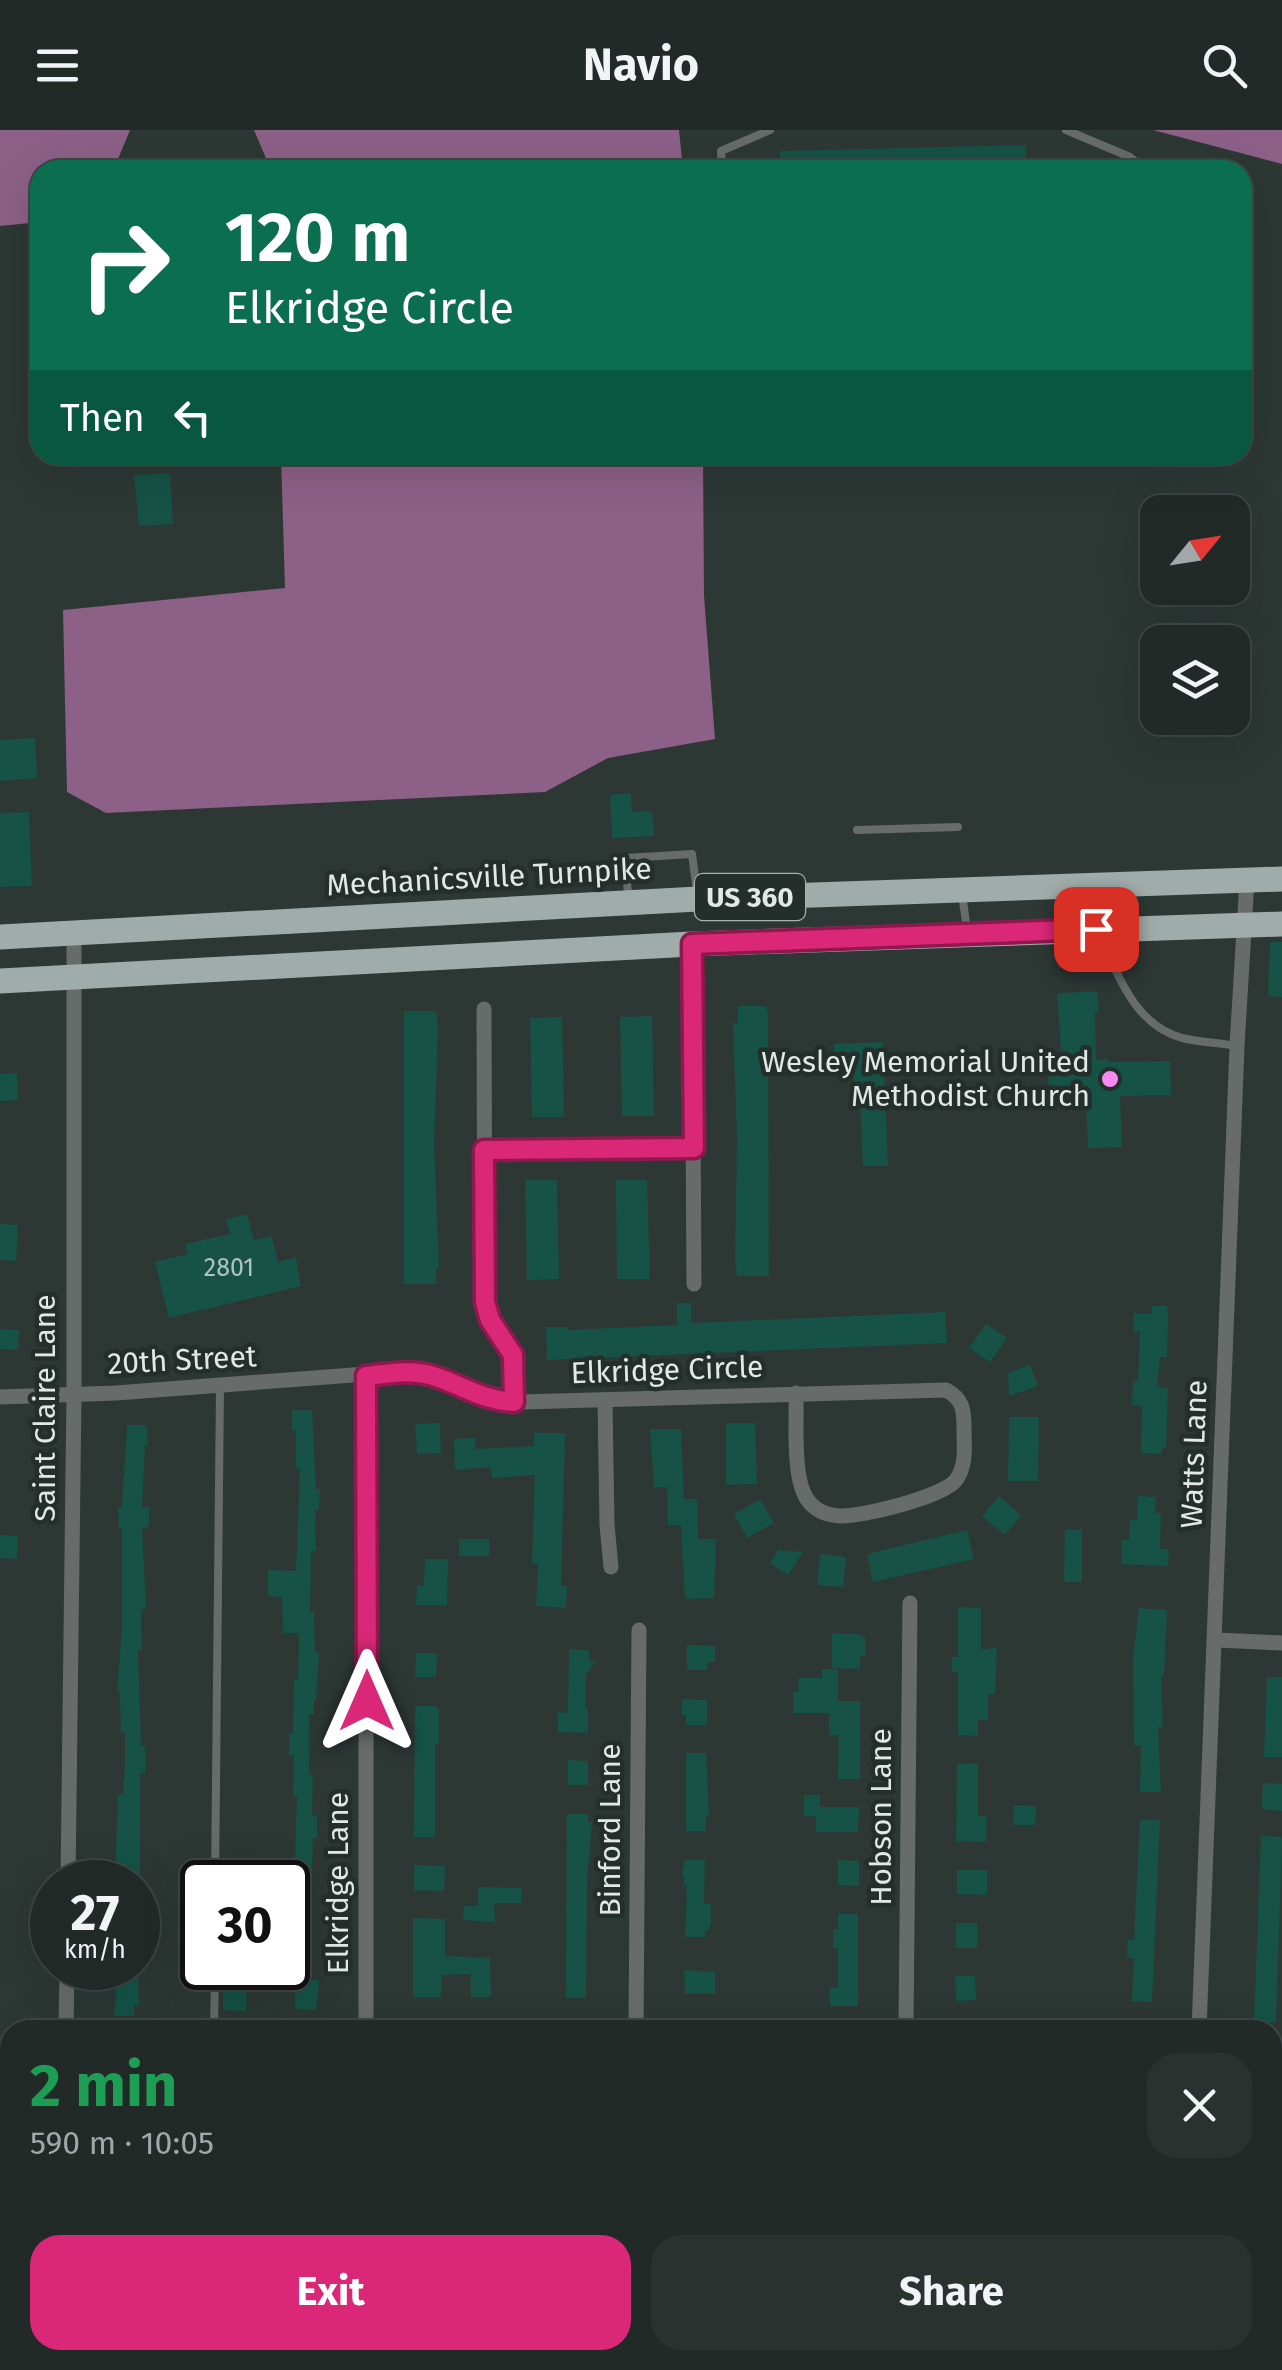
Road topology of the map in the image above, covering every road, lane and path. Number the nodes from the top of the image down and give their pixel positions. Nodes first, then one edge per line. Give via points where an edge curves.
1 (770, 130) edge
2 (1066, 130) edge
3 (721, 160) edge
4 (1134, 160) edge
5 (958, 827) dead end
6 (858, 830) dead end
7 (1282, 879) edge
8 (1248, 880) junction
9 (961, 890) junction
10 (698, 899) junction
11 (628, 902) junction
12 (1282, 924) edge
13 (1244, 925) junction
14 (1096, 929) junction
15 (74, 933) junction
16 (968, 933) junction
17 (0, 936) edge
18 (692, 944) junction
19 (75, 977) junction
20 (0, 981) edge
21 (484, 1009) dead end
22 (1237, 1046) junction
23 (694, 1148) junction
24 (484, 1150) junction
25 (694, 1284) dead end
26 (366, 1376) junction
27 (220, 1386) junction
28 (74, 1393) junction
29 (796, 1393) junction
30 (0, 1397) edge
31 (605, 1400) junction
32 (514, 1402) junction
33 (611, 1567) dead end
34 (910, 1604) dead end
35 (639, 1630) dead end
36 (1216, 1640) junction
37 (1282, 1643) edge
38 (68, 1860) edge
39 (216, 1860) edge
40 (67, 1990) edge
41 (215, 1990) edge
42 (66, 2020) edge
43 (214, 2020) edge
44 (366, 2020) edge
45 (636, 2020) edge
46 (906, 2020) edge
47 (1199, 2020) edge

1 - 3 lane via 721,152
2 - 4 lane
5 - 6 lane
7 - 8 highway, Mechanicsville Turnpike / US 360
8 - 9 highway, Mechanicsville Turnpike / US 360
8 - 13 street, Watts Lane
9 - 10 highway, Mechanicsville Turnpike / US 360
9 - 16 lane
10 - 11 highway, Mechanicsville Turnpike / US 360
10 - 11 lane via 692,854 626,858
11 - 15 highway, Mechanicsville Turnpike / US 360
12 - 13 highway, US 360
13 - 14 highway, US 360
13 - 22 street, Watts Lane
14 - 16 highway, US 360
14 - 22 lane via 1128,996 1149,1022 1180,1037
15 - 17 highway, Mechanicsville Turnpike / US 360
15 - 19 street, Saint Claire Lane
16 - 18 highway, US 360
18 - 19 highway, US 360
18 - 23 street
19 - 20 highway, US 360
19 - 28 street, Saint Claire Lane
21 - 24 street
22 - 36 street, Watts Lane
23 - 24 street
23 - 25 street
24 - 32 street via 485,1302 513,1355
26 - 27 street, 20th Street
26 - 32 street, Elkridge Circle via 416,1372 477,1396
26 - 44 street, Elkridge Lane
27 - 28 street, 20th Street
27 - 39 lane
28 - 30 street, 20th Street
28 - 38 street, Saint Claire Lane
29 - 29 street, Elkridge Circle via 946,1390 962,1403 962,1471 933,1496 846,1516 814,1508 799,1482
29 - 31 street, Elkridge Circle
31 - 32 street, Elkridge Circle
31 - 33 street
34 - 46 street, Hobson Lane
35 - 45 street, Binford Lane
36 - 37 street
36 - 47 street, Watts Lane
40 - 42 street
41 - 43 lane

